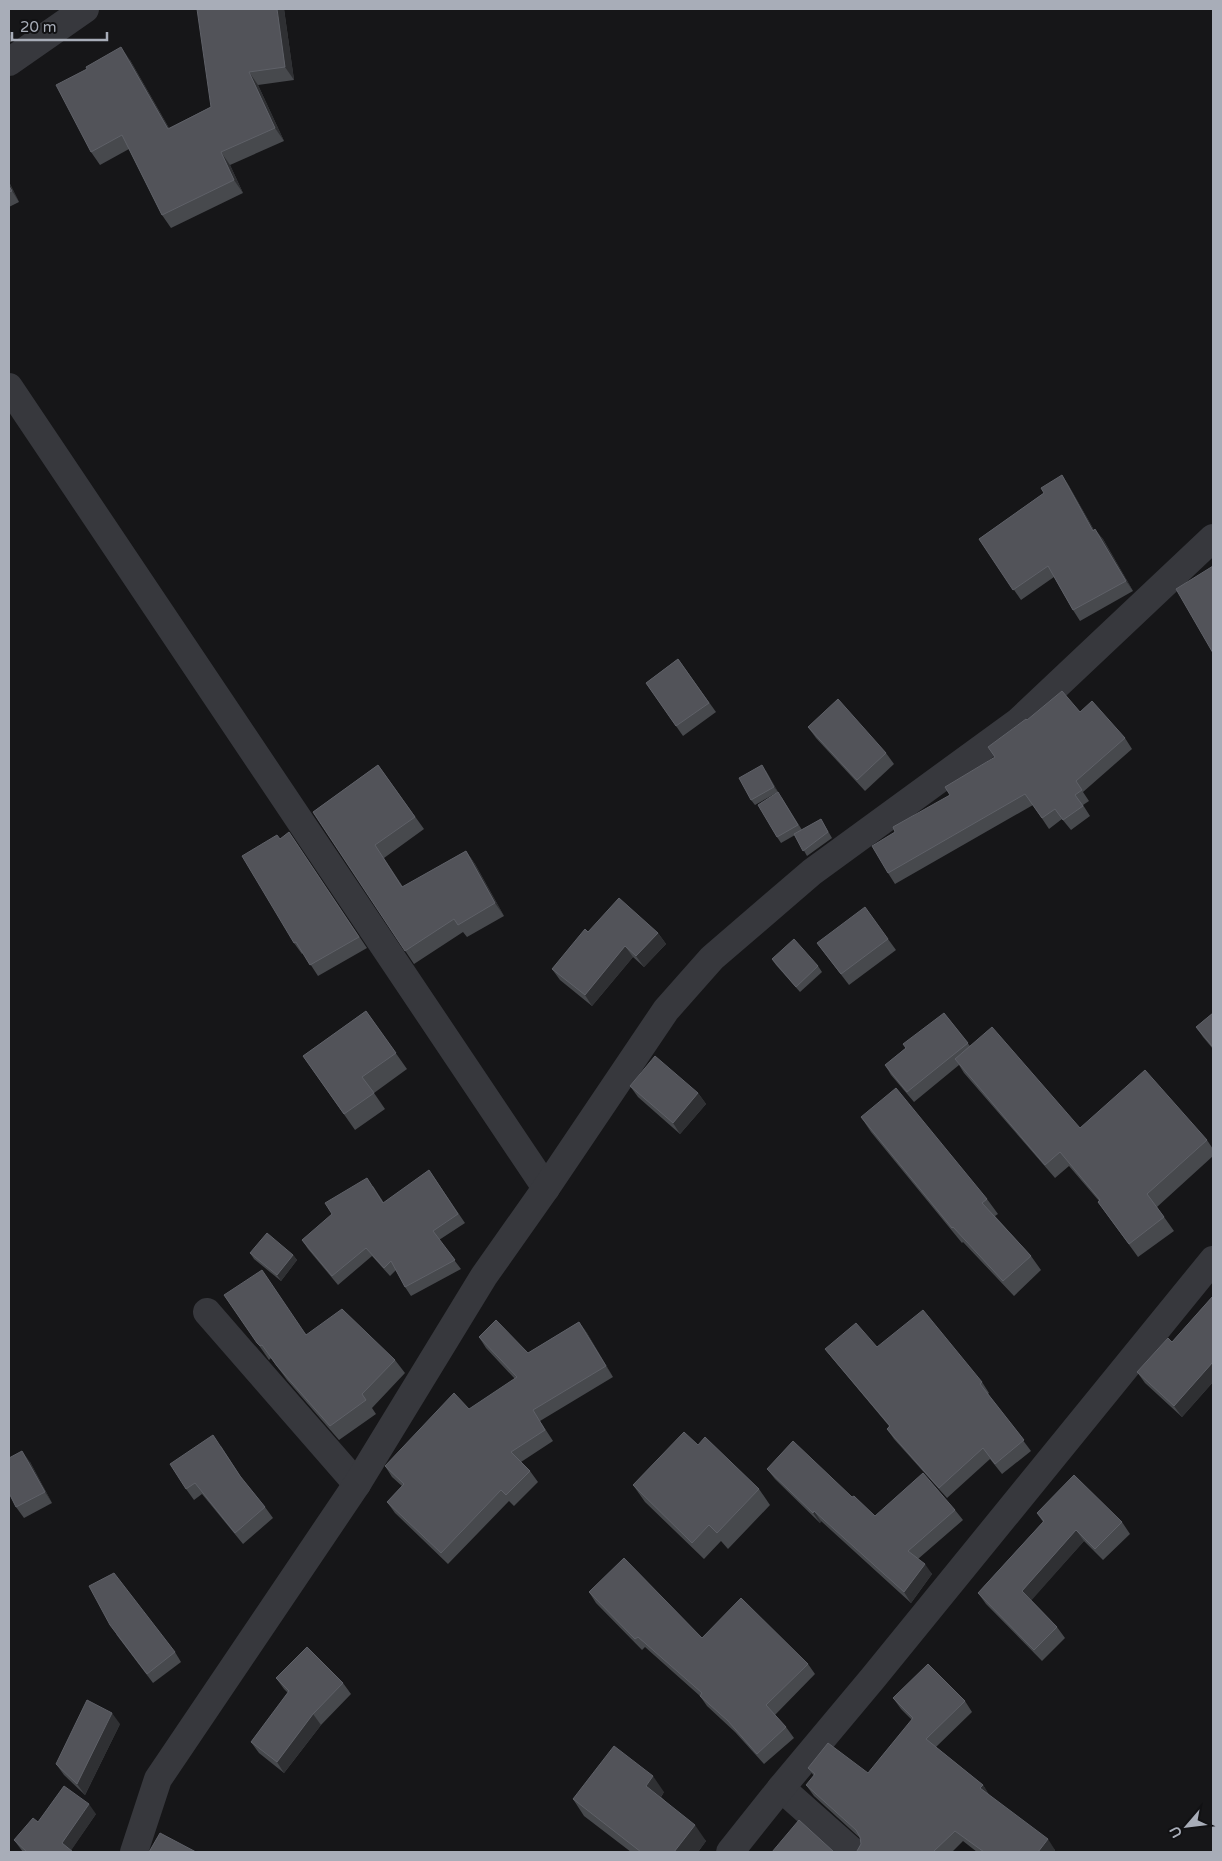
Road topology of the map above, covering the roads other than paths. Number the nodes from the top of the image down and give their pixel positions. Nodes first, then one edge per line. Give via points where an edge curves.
1 (85, 9) edge
2 (9, 62) edge
3 (9, 387) edge
4 (1213, 538) edge
5 (546, 1188) junction
6 (1213, 1260) edge
7 (207, 1312) dead end
8 (357, 1484) junction
9 (781, 1788) junction
10 (134, 1852) edge
11 (730, 1852) edge
12 (853, 1852) edge

1 - 2 street
3 - 5 street
4 - 5 street via 1019,721 812,872 712,958 666,1010
5 - 8 street via 484,1276
6 - 9 street
7 - 8 street
8 - 10 street via 158,1778
9 - 11 street
9 - 12 street

